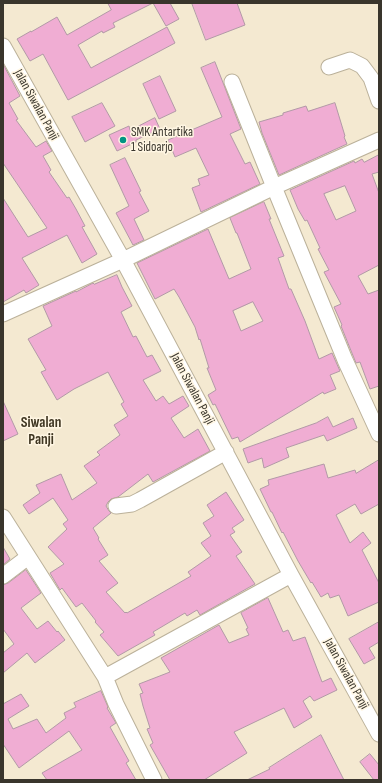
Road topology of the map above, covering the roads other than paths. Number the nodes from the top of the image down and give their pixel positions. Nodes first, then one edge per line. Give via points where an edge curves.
1 (3, 46) edge
2 (329, 67) dead end
3 (232, 82) dead end
4 (379, 101) edge
5 (379, 140) edge
6 (274, 187) junction
7 (123, 260) junction
8 (3, 314) edge
9 (379, 434) edge
10 (226, 452) junction
11 (116, 506) dead end
12 (3, 517) edge
13 (28, 557) junction
14 (291, 575) junction
15 (3, 576) edge
16 (105, 677) junction
17 (379, 734) edge
18 (154, 780) edge

1 - 7 street, Jalan Siwalan Panji
2 - 4 street via 350,60 362,66 371,78
3 - 6 street
5 - 6 street
6 - 7 street
6 - 9 street via 345,360
7 - 8 street
7 - 10 street, Jalan Siwalan Panji
10 - 11 street via 132,504
10 - 14 street, Jalan Siwalan Panji
12 - 13 street
13 - 15 street
13 - 16 street
14 - 16 street
14 - 17 street, Jalan Siwalan Panji
16 - 18 street

